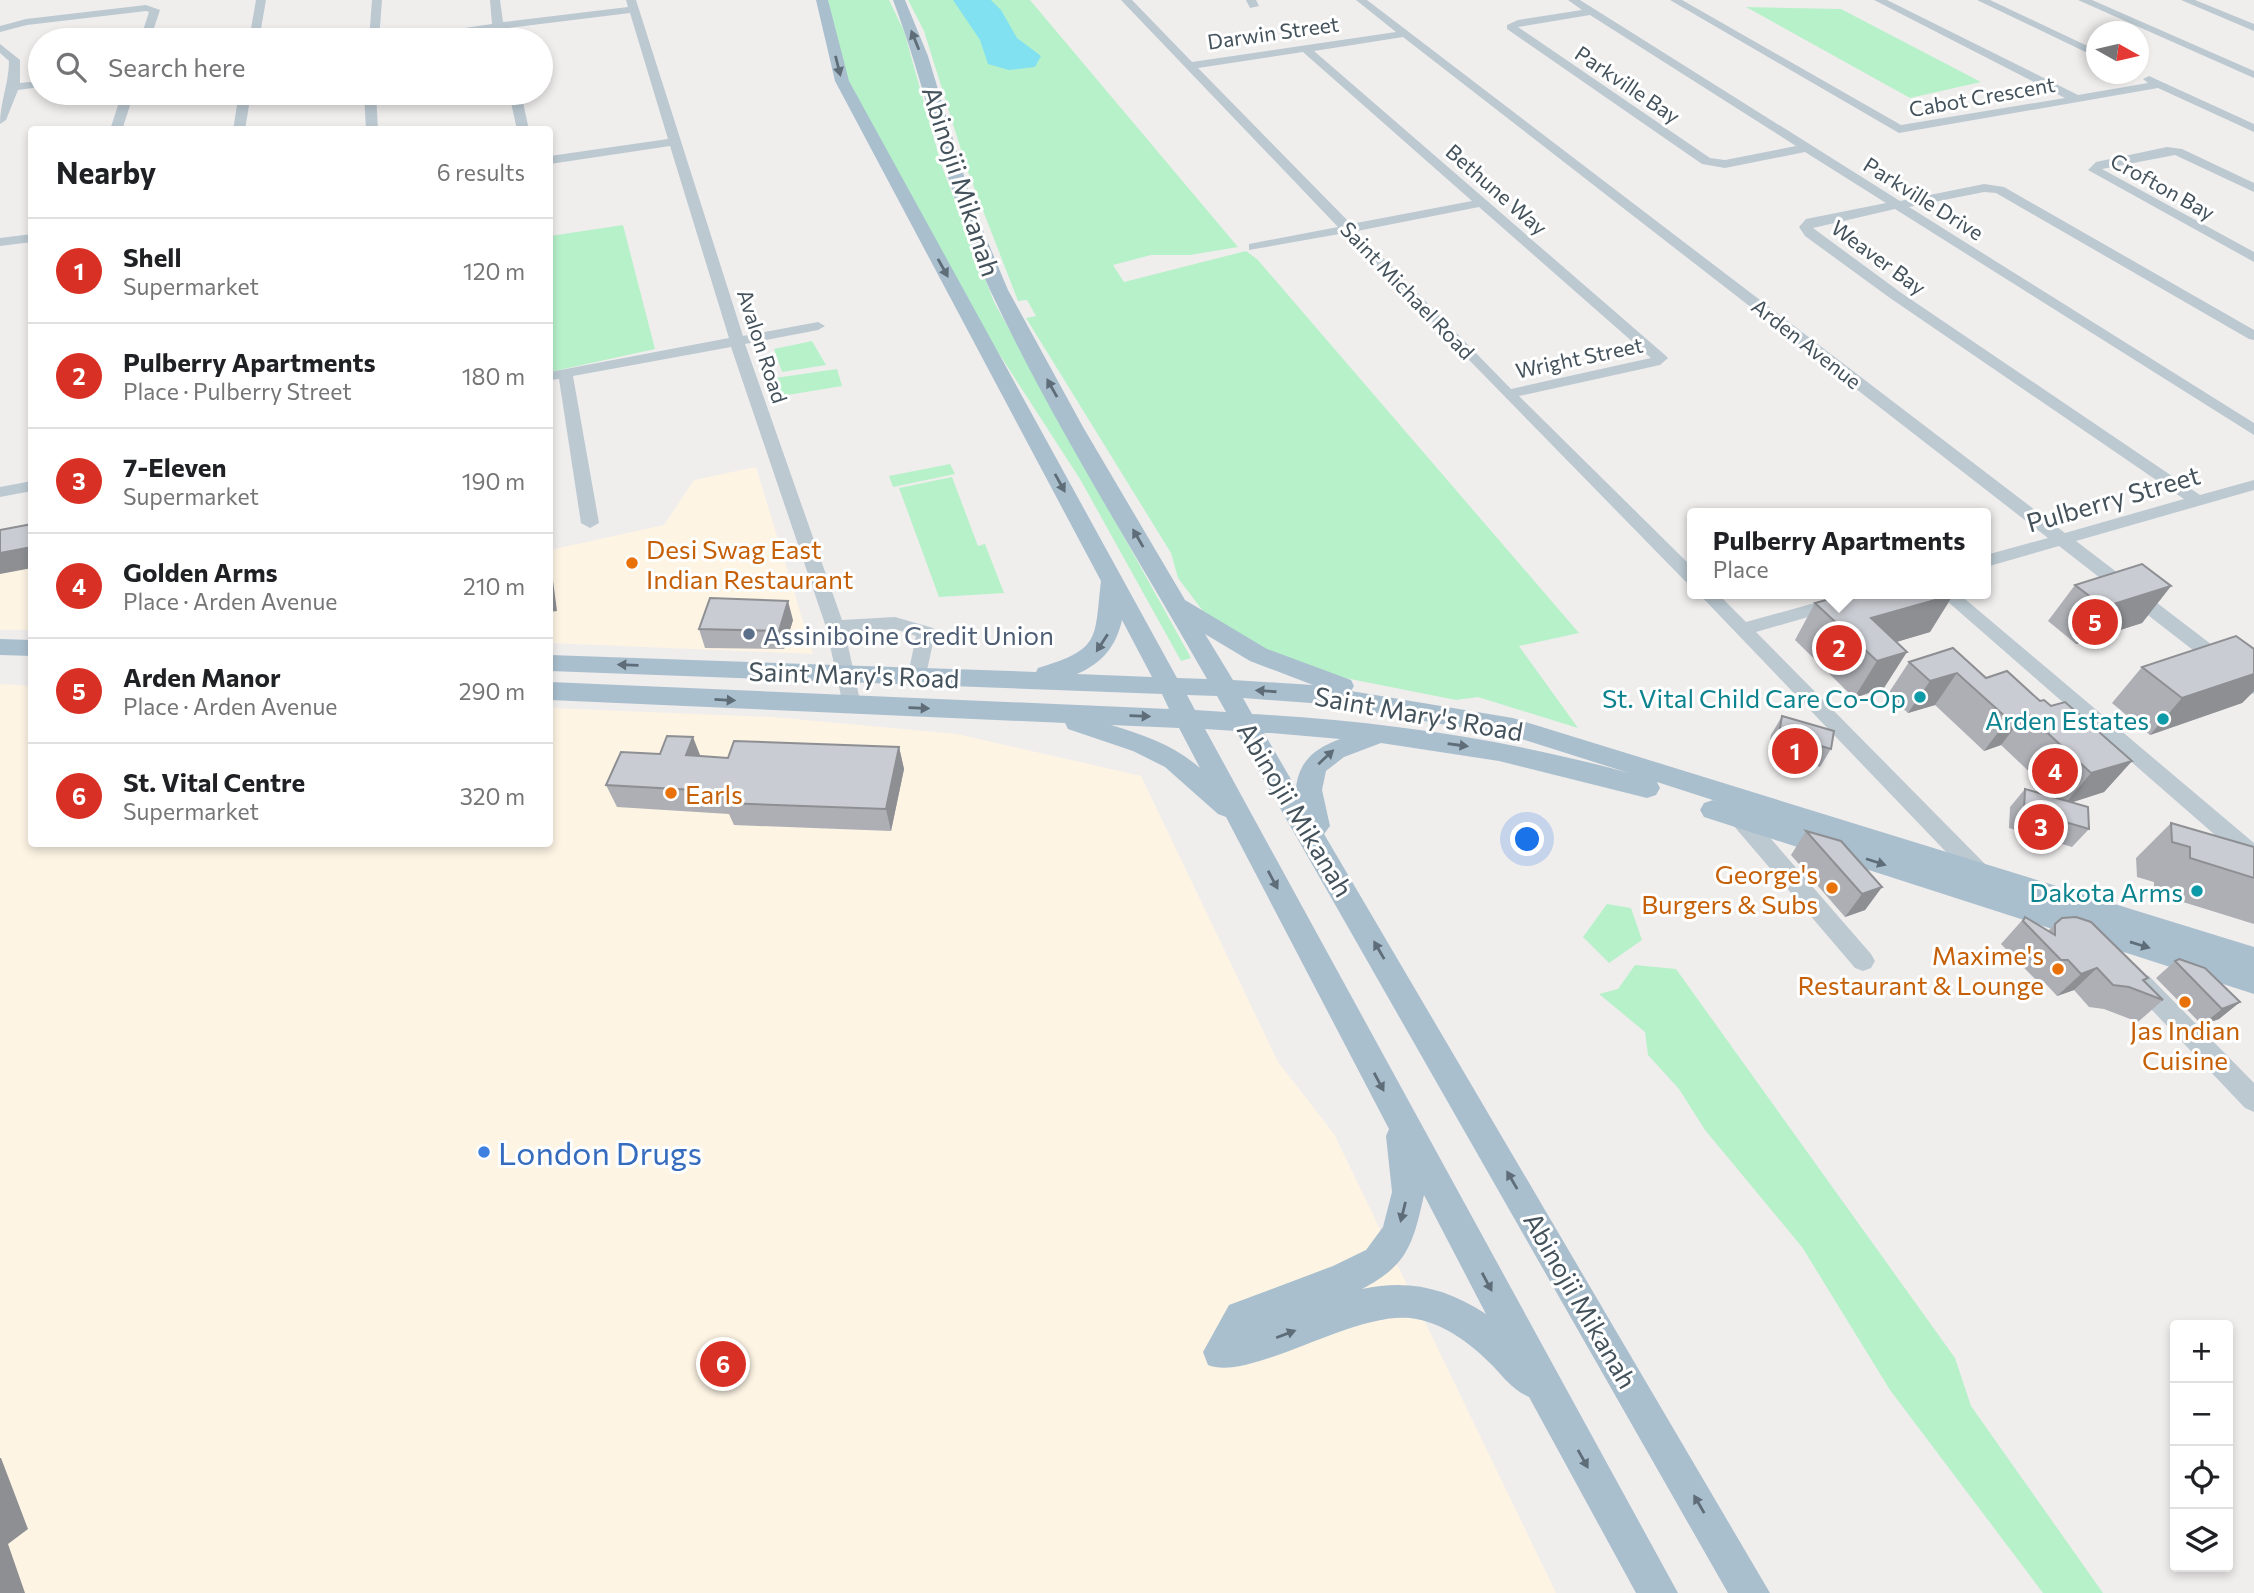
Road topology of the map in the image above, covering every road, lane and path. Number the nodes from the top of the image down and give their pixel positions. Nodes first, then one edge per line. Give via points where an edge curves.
1 (261, 0) edge
2 (377, 0) edge
3 (495, 0) edge
4 (822, 0) edge
5 (899, 0) edge
6 (1126, 0) edge
7 (1361, 0) edge
8 (1573, 0) edge
9 (1675, 0) edge
10 (1879, 0) edge
11 (1982, 0) edge
12 (2083, 0) edge
13 (2186, 0) edge
14 (632, 5) edge
15 (1591, 12) junction
16 (498, 26) junction
17 (149, 28) edge
18 (256, 28) edge
19 (375, 28) edge
20 (482, 28) edge
21 (0, 29) edge
22 (2254, 29) edge
23 (1405, 34) junction
24 (0, 47) edge
25 (1304, 48) junction
26 (2086, 49) edge
27 (1189, 66) junction
28 (2254, 75) edge
29 (2149, 79) edge
30 (2160, 84) junction
31 (28, 85) edge
32 (14, 87) junction
33 (2076, 99) junction
34 (124, 105) edge
35 (243, 105) edge
36 (371, 105) edge
37 (518, 105) edge
38 (0, 120) edge
39 (117, 126) edge
40 (240, 126) edge
41 (372, 126) edge
42 (522, 126) edge
43 (2254, 128) edge
44 (674, 142) junction
45 (1807, 148) junction
46 (553, 160) edge
47 (2254, 188) edge
48 (1481, 203) junction
49 (1896, 206) junction
50 (1349, 228) junction
51 (28, 238) edge
52 (2, 246) edge
53 (1254, 247) dead end
54 (2254, 258) edge
55 (818, 326) dead end
56 (2254, 336) edge
57 (737, 341) junction
58 (1658, 361) joint
59 (557, 374) edge
60 (1508, 394) junction
61 (2254, 430) edge
62 (2254, 485) edge
63 (28, 487) edge
64 (0, 492) edge
65 (2198, 500) junction
66 (590, 523) dead end
67 (2063, 540) junction
68 (1991, 560) edge
69 (1687, 573) edge
70 (1111, 577) junction
71 (1172, 597) junction
72 (1713, 599) edge
73 (1850, 599) edge
74 (1954, 599) edge
75 (835, 627) junction
76 (1743, 629) junction
77 (0, 647) edge
78 (28, 648) edge
79 (553, 663) edge
80 (0, 665) edge
81 (28, 666) edge
82 (845, 672) junction
83 (918, 675) junction
84 (1012, 681) junction
85 (1169, 685) junction
86 (2254, 687) edge
87 (1224, 688) junction
88 (553, 691) edge
89 (851, 705) junction
90 (1407, 707) junction
91 (1047, 713) junction
92 (1188, 719) junction
93 (1244, 722) junction
94 (1391, 735) junction
95 (1741, 809) junction
96 (1242, 820) junction
97 (2254, 856) edge
98 (1330, 864) junction
99 (1983, 885) junction
100 (2085, 917) junction
101 (2254, 959) edge
102 (1863, 961) dead end
103 (2254, 981) edge
104 (2254, 1100) edge
105 (1400, 1121) junction
106 (1550, 1399) junction
107 (1658, 1593) edge
108 (1750, 1593) edge

1 - 18 street
2 - 19 street
3 - 16 street
4 -> 70 main road, Abinojii Mikanah via 842,81
71 -> 5 main road, Abinojii Mikanah via 999,290 966,209 922,56
6 - 27 street, Saint Michael Road
7 - 23 street, Arden Avenue
8 - 15 street, Parkville Drive
9 - 33 street, Cabot Crescent via 1899,129
10 - 33 street
11 - 26 street
12 - 28 street
13 - 22 street
14 - 16 street
14 - 44 street, Avalon Road
15 - 45 street, Parkville Drive
15 - 45 street, Parkville Bay via 1511,27 1706,161 1725,164
16 - 20 street
17 - 21 street via 155,10 146,8
23 - 25 street, Darwin Street
23 - 67 street, Arden Avenue
24 - 32 street via 15,60
25 - 27 street, Darwin Street
25 - 48 street, Bethune Way
27 - 50 street, Saint Michael Road
29 - 30 street
30 - 33 street, Cabot Crescent
30 - 43 street
31 - 32 street
32 - 38 street
34 - 39 street
35 - 40 street
36 - 41 street
37 - 42 street
44 - 46 street
44 - 57 street, Avalon Road
45 - 49 street, Parkville Drive
47 - 54 street, Crofton Bay via 2178,152 2100,165 2094,170
48 - 50 street
48 - 58 street, Bethune Way via 1660,358
49 - 56 street, Weaver Bay via 1984,188 1999,190
49 - 61 street, Parkville Drive
49 - 65 street, Weaver Bay via 1811,222 1806,227 1895,295
50 - 53 street
50 - 60 street, Saint Michael Road
51 - 52 street
55 - 57 street
57 - 59 street
57 - 75 street, Avalon Road
58 - 60 street, Wright Street
59 - 66 street
60 - 69 street, Saint Michael Road
62 - 65 street, Pulberry Street
63 - 64 street
65 - 67 street, Pulberry Street
67 - 68 street, Pulberry Street
67 - 86 street, Arden Avenue
70 -> 84 main road via 1113,615 1108,635 1096,653 1078,666
70 - 85 main road, Abinojii Mikanah
71 - 87 main road, Abinojii Mikanah
71 - 90 main road via 1223,638 1270,662
72 - 76 street
73 - 76 street
74 - 97 street
75 - 82 street, Avalon Road
75 - 83 street via 862,623 918,626 926,633
76 - 99 street
77 - 78 main road
82 -> 79 main road, Saint Mary's Road
80 - 81 main road
82 - 83 main road, Saint Mary's Road
82 - 89 street, Avalon Road
83 - 84 main road, Saint Mary's Road
84 - 85 main road, Saint Mary's Road
85 - 87 main road, Saint Mary's Road
85 - 92 main road, Abinojii Mikanah
90 -> 87 main road, Saint Mary's Road
87 - 93 main road, Abinojii Mikanah
88 -> 89 main road, Saint Mary's Road
89 -> 91 main road, Saint Mary's Road
90 - 95 main road, Saint Mary's Road via 1513,727
91 -> 92 main road, Saint Mary's Road
91 - 96 main road via 1142,744 1174,760
92 - 93 main road, Saint Mary's Road
92 - 96 main road, Abinojii Mikanah
93 - 94 main road, Saint Mary's Road
93 - 98 main road, Abinojii Mikanah
94 -> 95 main road, Saint Mary's Road via 1530,758
98 -> 94 main road via 1308,798 1309,777 1336,748
95 - 99 main road, Saint Mary's Road
95 - 102 street
96 -> 105 main road, Abinojii Mikanah
108 -> 98 main road, Abinojii Mikanah
99 - 100 main road, Saint Mary's Road
100 - 101 main road, Saint Mary's Road
100 -> 103 main road, Saint Mary's Road
100 - 104 street
105 -> 106 main road, Abinojii Mikanah
105 -> 106 main road via 1408,1192 1398,1234 1378,1262 1341,1281 1241,1317 1221,1352 1252,1347 1352,1309 1398,1299 1434,1305 1482,1332
106 -> 107 main road, Abinojii Mikanah

